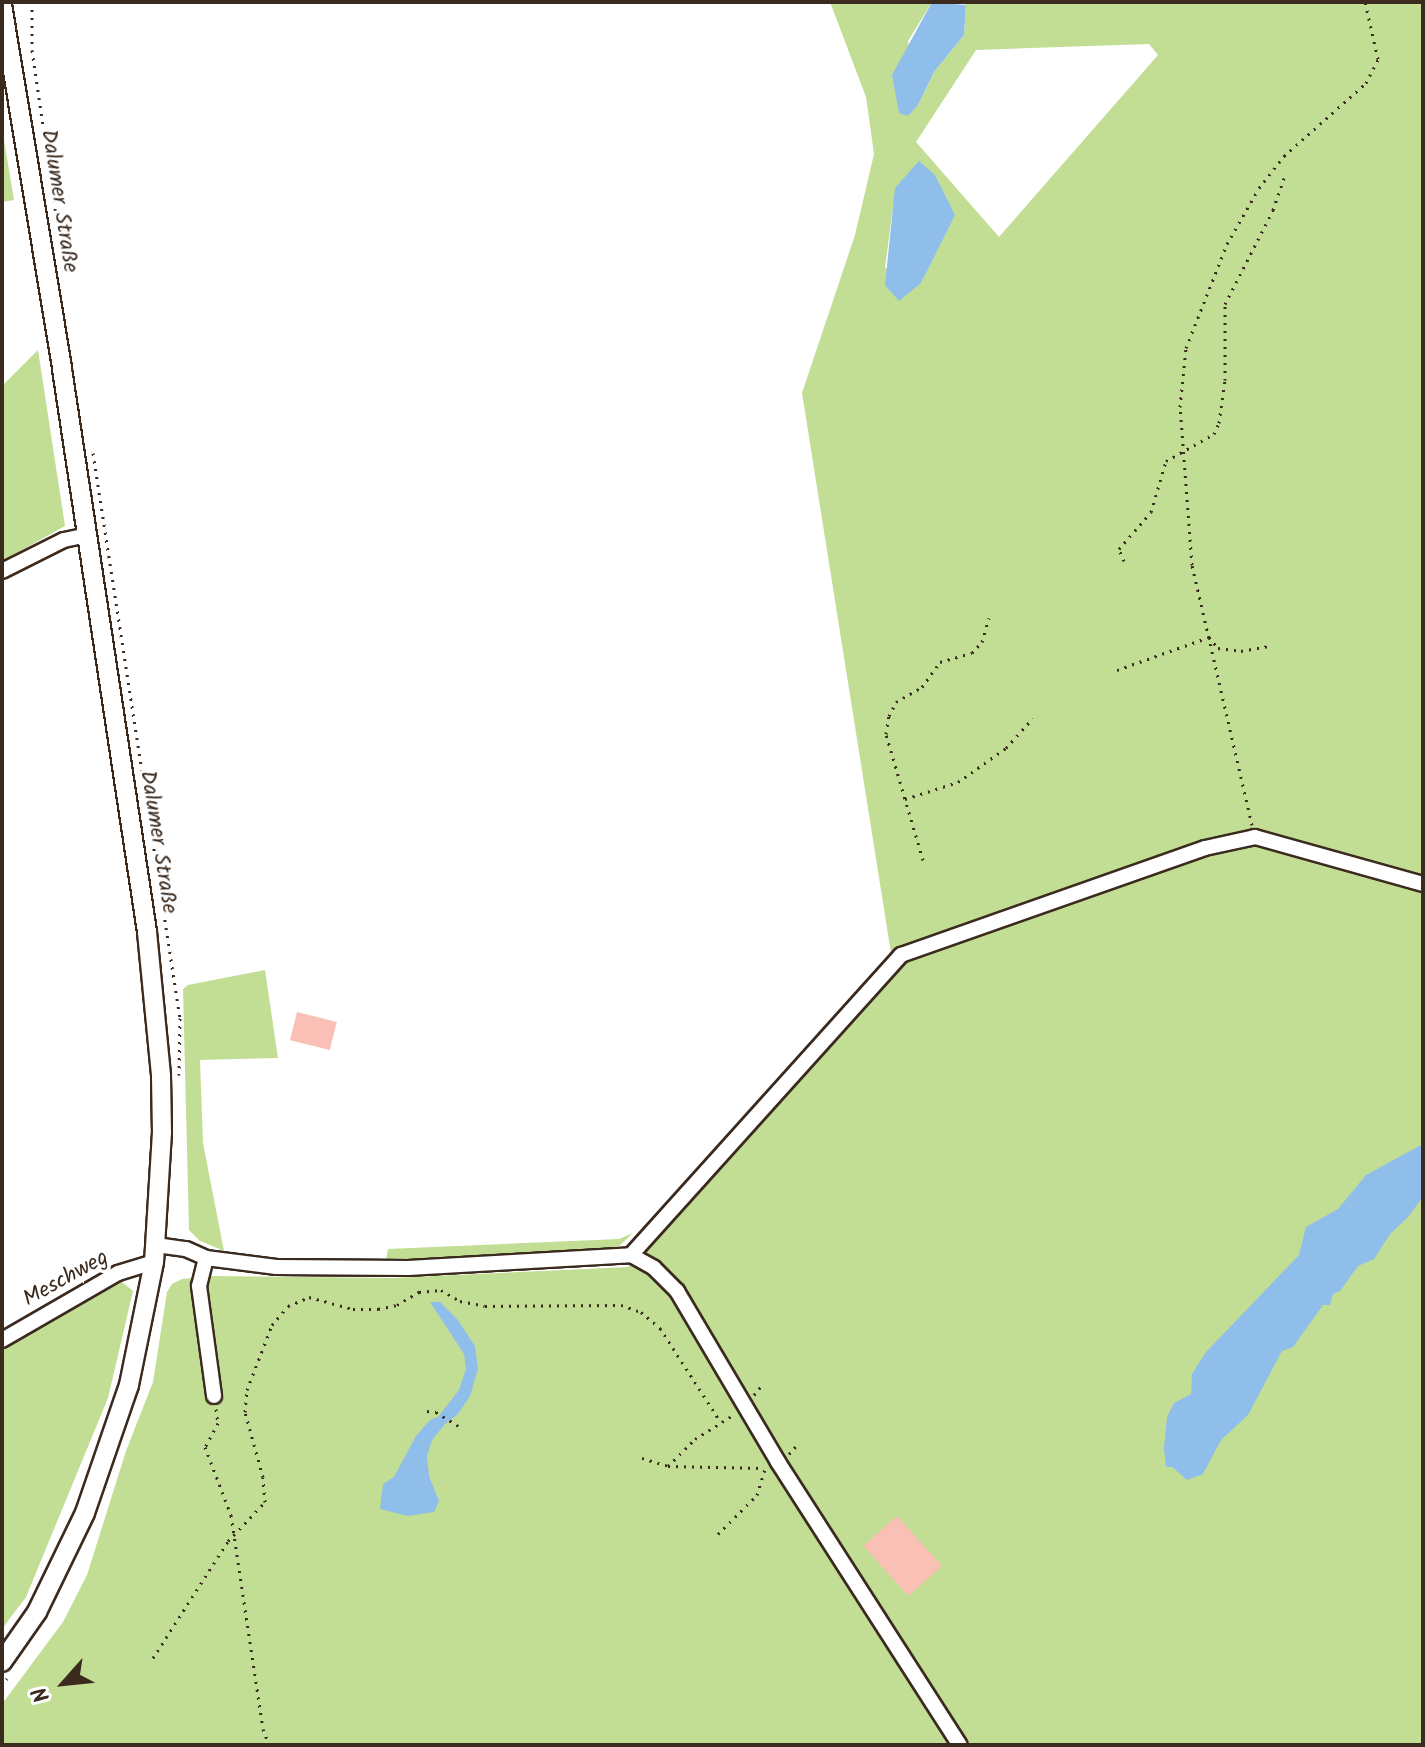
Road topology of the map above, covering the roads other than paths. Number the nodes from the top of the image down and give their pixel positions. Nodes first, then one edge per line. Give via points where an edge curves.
1 (2, 5) edge
2 (87, 535) junction
3 (2, 571) edge
4 (1423, 884) edge
5 (155, 1254) junction
6 (631, 1255) junction
7 (206, 1258) junction
8 (2, 1340) edge
9 (214, 1396) road end
10 (2, 1662) edge
11 (960, 1745) edge

1 - 2 main road, Dalumer Straße
2 - 3 street via 64,540
2 - 5 main road, Dalumer Straße via 157,1020 162,1132
4 - 6 street via 1255,837 1205,848 901,955
5 - 7 street via 186,1249
5 - 8 street, Meschweg
5 - 10 main road, Dalumer Straße via 129,1385 85,1513 37,1612
6 - 7 street via 408,1268 276,1267
6 - 11 street via 677,1291 744,1406 771,1465
7 - 9 street via 199,1286

